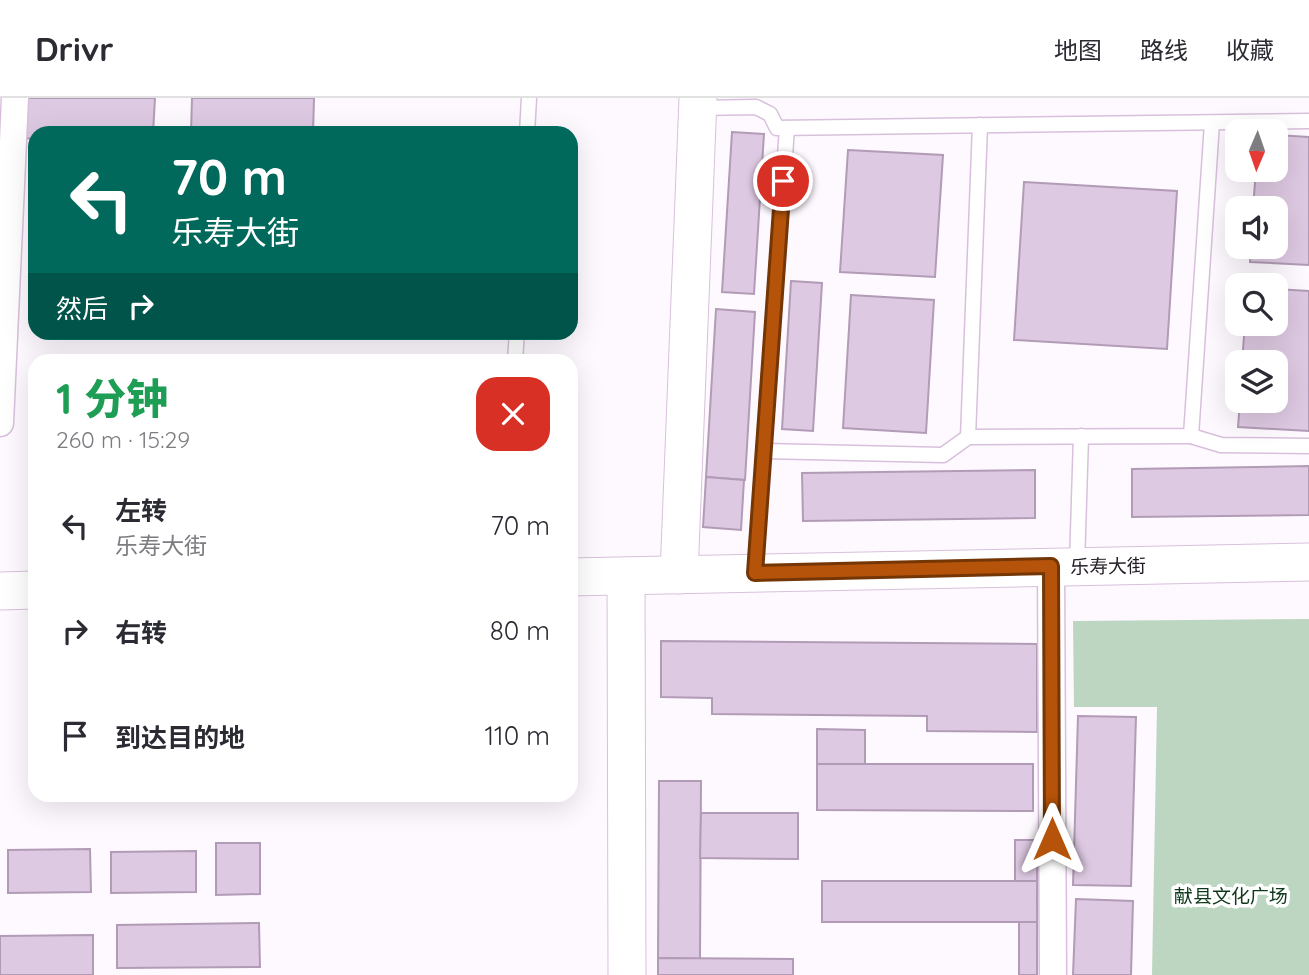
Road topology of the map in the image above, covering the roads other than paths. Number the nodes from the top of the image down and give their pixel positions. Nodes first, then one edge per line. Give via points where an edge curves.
1 (15, 98) edge
2 (529, 98) edge
3 (698, 103) edge
4 (1309, 121) edge
5 (1212, 122) junction
6 (980, 125) junction
7 (527, 126) edge
8 (787, 128) junction
9 (0, 423) edge
10 (1081, 436) junction
11 (1191, 436) junction
12 (968, 437) junction
13 (1309, 446) edge
14 (764, 451) junction
15 (1309, 562) edge
16 (1064, 566) junction
17 (755, 573) junction
18 (679, 575) junction
19 (626, 576) junction
20 (578, 577) edge
21 (28, 590) edge
22 (0, 591) edge
23 (627, 975) edge
24 (1053, 975) edge

1 - 9 street
2 - 7 lane
3 - 8 lane via 756,107 770,114 777,128
3 - 18 street
4 - 5 lane
5 - 6 lane
5 - 11 lane
6 - 8 lane
6 - 12 lane
8 - 14 lane
10 - 11 lane
10 - 12 lane
10 - 16 lane
11 - 13 lane via 1221,445
12 - 14 lane via 943,455
14 - 17 lane
15 - 16 street, 乐寿大街
16 - 17 street, 乐寿大街
16 - 24 street
17 - 18 street, 乐寿大街
18 - 19 street, 乐寿大街
19 - 20 street, 乐寿大街
19 - 23 street
21 - 22 street

